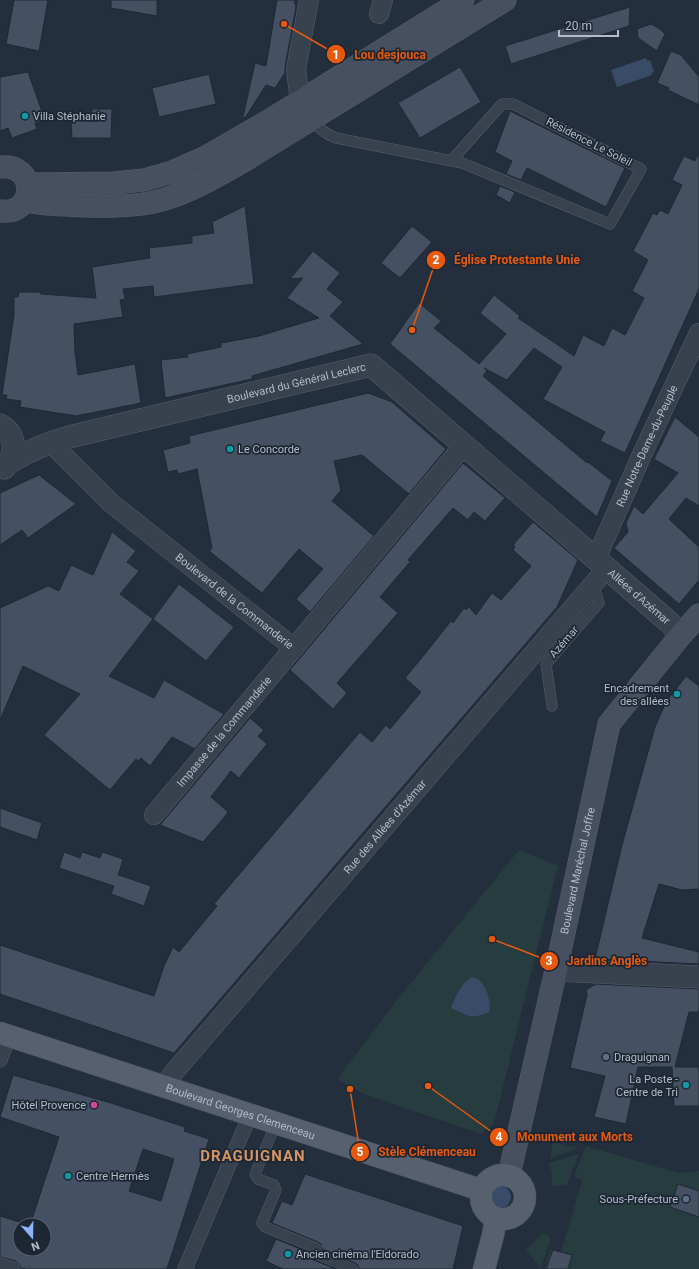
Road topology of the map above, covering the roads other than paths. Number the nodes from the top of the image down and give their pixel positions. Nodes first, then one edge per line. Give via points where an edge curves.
1 (309, 0) edge
2 (463, 0) edge
3 (505, 0) edge
4 (306, 110) junction
5 (452, 160) junction
6 (0, 167) edge
7 (26, 192) junction
8 (0, 211) edge
9 (699, 333) edge
10 (5, 430) edge
11 (50, 442) junction
12 (464, 445) junction
13 (5, 467) edge
14 (602, 564) junction
15 (593, 585) junction
16 (699, 616) edge
17 (681, 635) junction
18 (294, 648) junction
19 (552, 706) dead end
20 (154, 815) dead end
21 (556, 970) junction
22 (699, 977) edge
23 (4, 1035) edge
24 (0, 1060) edge
25 (163, 1087) junction
26 (250, 1115) junction
27 (276, 1124) junction
28 (509, 1175) junction
29 (481, 1190) junction
30 (496, 1218) junction
31 (188, 1262) edge
32 (0, 1265) edge
33 (13, 1269) edge
34 (353, 1269) edge
35 (484, 1269) edge

1 - 4 street via 296,69
2 - 4 main road
3 - 4 main road
4 - 5 lane, Résidence Le Soleil via 318,128 336,138
4 - 7 main road via 242,162 213,178 162,200 113,207 50,205
5 - 5 lane, Résidence Le Soleil via 610,224 641,169 513,104 502,104
6 - 7 main road via 7,166 20,172 25,177
7 - 8 main road via 20,207
9 - 14 street, Rue Notre-Dame-du-Peuple via 644,450
10 - 11 street, Boulevard du Général Leclerc via 12,438
10 - 13 street via 14,446 12,457
11 - 12 street, Boulevard du Général Leclerc via 371,365
11 - 13 street, Boulevard du Général Leclerc via 31,450
11 - 18 street, Boulevard de la Commanderie via 111,503
12 - 14 street, Boulevard du Général Leclerc
12 - 18 street, Boulevard de la Commanderie
14 - 15 street, Rue des Allées d'Azémar
14 - 17 street, Allées d'Azémar
15 - 19 lane, Azémar via 599,603 546,664
15 - 25 street, Rue des Allées d'Azémar
16 - 17 main road, Boulevard Maréchal Joffre
17 - 21 main road, Boulevard Maréchal Joffre via 609,724
18 - 20 street, Impasse de la Commanderie
21 - 22 street
21 - 28 main road, Boulevard Maréchal Joffre
23 - 24 street
23 - 25 main road, Boulevard Georges Clemenceau
25 - 26 main road, Boulevard Georges Clemenceau
26 - 27 main road, Boulevard Georges Clemenceau
26 - 31 street
27 - 29 main road, Boulevard Georges Clemenceau
27 - 34 lane via 255,1174 258,1179 274,1185 276,1190 262,1223 316,1248 314,1253
28 - 29 main road via 500,1174 492,1177 485,1182
28 - 30 main road via 523,1186 525,1203 514,1217
29 - 30 main road via 481,1204 484,1210
30 - 35 main road
32 - 33 street

